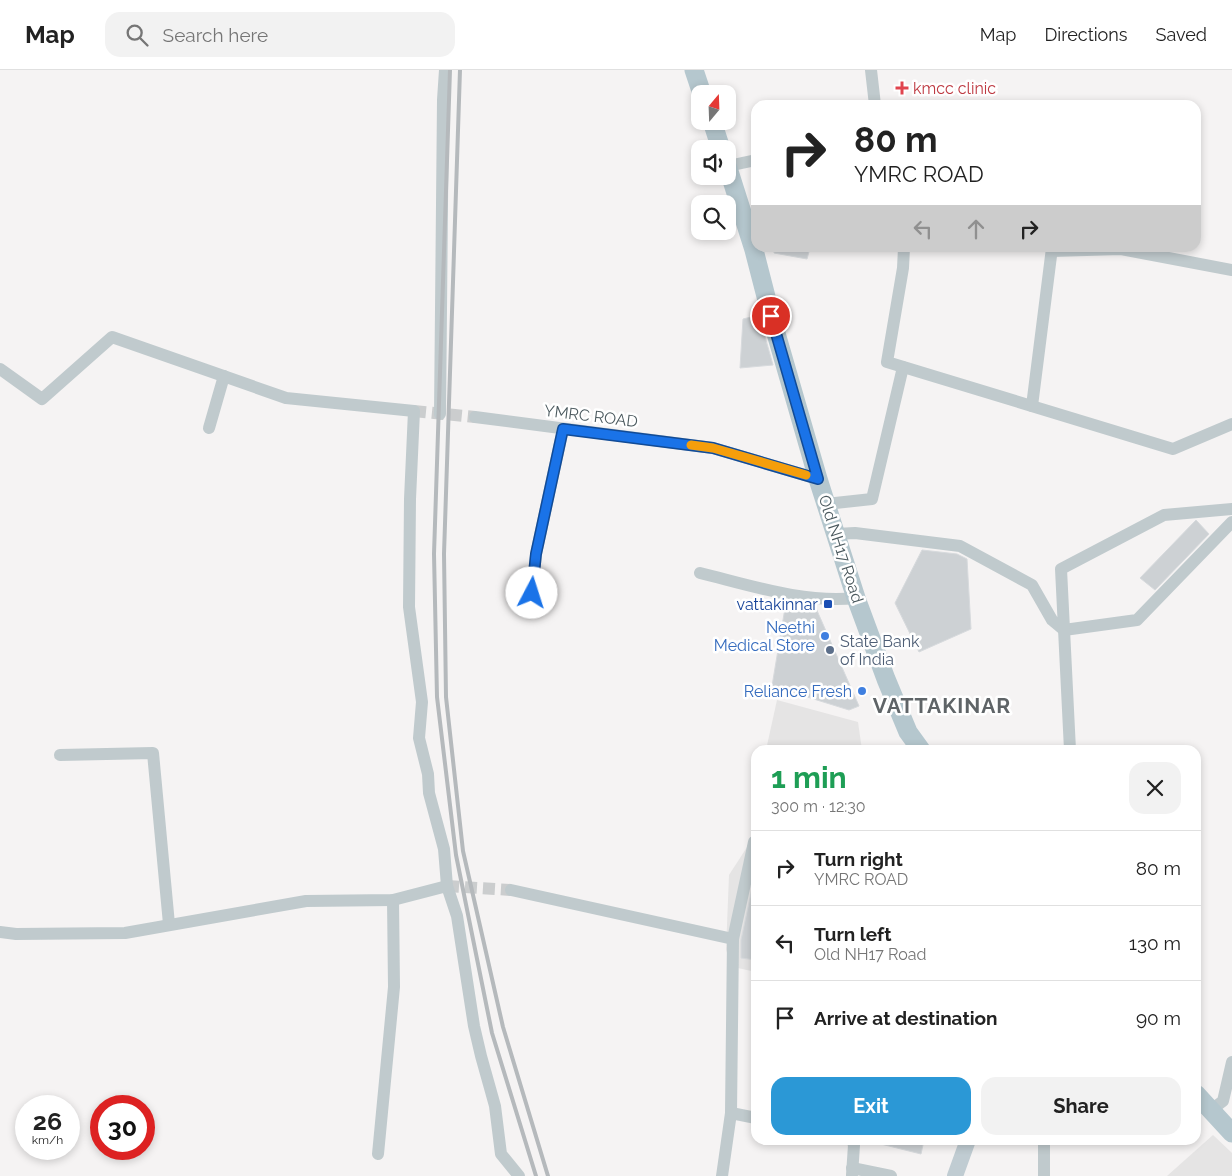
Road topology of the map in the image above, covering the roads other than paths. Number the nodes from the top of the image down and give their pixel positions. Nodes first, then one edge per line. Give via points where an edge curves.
1 (445, 70) edge
2 (694, 70) edge
3 (871, 70) edge
4 (699, 85) edge
5 (874, 100) edge
6 (751, 161) edge
7 (736, 165) edge
8 (734, 185) edge
9 (751, 240) edge
10 (755, 252) edge
11 (904, 252) edge
12 (1052, 252) edge
13 (1137, 252) edge
14 (1232, 270) edge
15 (903, 367) junction
16 (0, 369) edge
17 (224, 376) junction
18 (1032, 406) junction
19 (440, 414) dead end
20 (475, 417) tunnel mouth
21 (1232, 424) edge
22 (209, 428) dead end
23 (563, 429) junction
24 (818, 479) junction
25 (826, 504) junction
26 (1232, 509) edge
27 (1232, 522) edge
28 (836, 534) junction
29 (700, 573) dead end
30 (532, 593) dead end
31 (856, 598) junction
32 (1064, 630) junction
33 (908, 741) edge
34 (1070, 745) edge
35 (60, 755) dead end
36 (751, 856) edge
37 (447, 886) junction
38 (511, 890) tunnel mouth
39 (393, 900) junction
40 (169, 924) junction
41 (0, 932) edge
42 (733, 940) junction
43 (1232, 1062) edge
44 (1201, 1099) edge
45 (1211, 1110) junction
46 (731, 1113) junction
47 (751, 1117) edge
48 (1232, 1133) edge
49 (854, 1145) edge
50 (966, 1145) edge
51 (1044, 1145) edge
52 (378, 1154) dead end
53 (852, 1172) edge
54 (519, 1176) edge
55 (722, 1176) edge
56 (891, 1176) edge
57 (955, 1176) edge
58 (1044, 1176) edge

1 - 19 street
2 - 4 main road
3 - 5 street
6 - 7 street
8 - 9 main road, Old NH17 Road
10 - 24 main road, Old NH17 Road
11 - 15 street via 887,362
12 - 18 street
13 - 14 street
15 - 18 street
15 - 25 street via 872,499
16 - 17 street via 42,399 112,337
17 - 22 street
17 - 37 street via 286,398 414,411 409,607 422,702 419,738 444,849
18 - 21 street via 1173,449
20 - 23 street, YMRC ROAD
23 - 24 street, YMRC ROAD via 713,448
23 - 30 street via 536,554
24 - 25 main road, Old NH17 Road
25 - 28 main road, Old NH17 Road
26 - 32 street via 1164,515 1061,568
27 - 32 street via 1137,620
28 - 31 main road, Old NH17 Road
28 - 32 street via 855,533 960,546 1032,585 1052,620
29 - 31 street via 796,595 844,600
31 - 33 main road, Old NH17 Road
32 - 34 street
35 - 40 street via 153,753
36 - 42 street
37 - 39 street
37 - 54 street via 457,916 474,1026 495,1106 501,1154
38 - 42 street
39 - 40 street via 306,902
39 - 52 street via 394,987
40 - 41 street via 124,933
42 - 46 street
43 - 45 street via 1223,1101
44 - 45 main road
45 - 48 main road
46 - 47 street
46 - 55 street
49 - 53 street
50 - 57 main road
51 - 58 street
53 - 56 street

